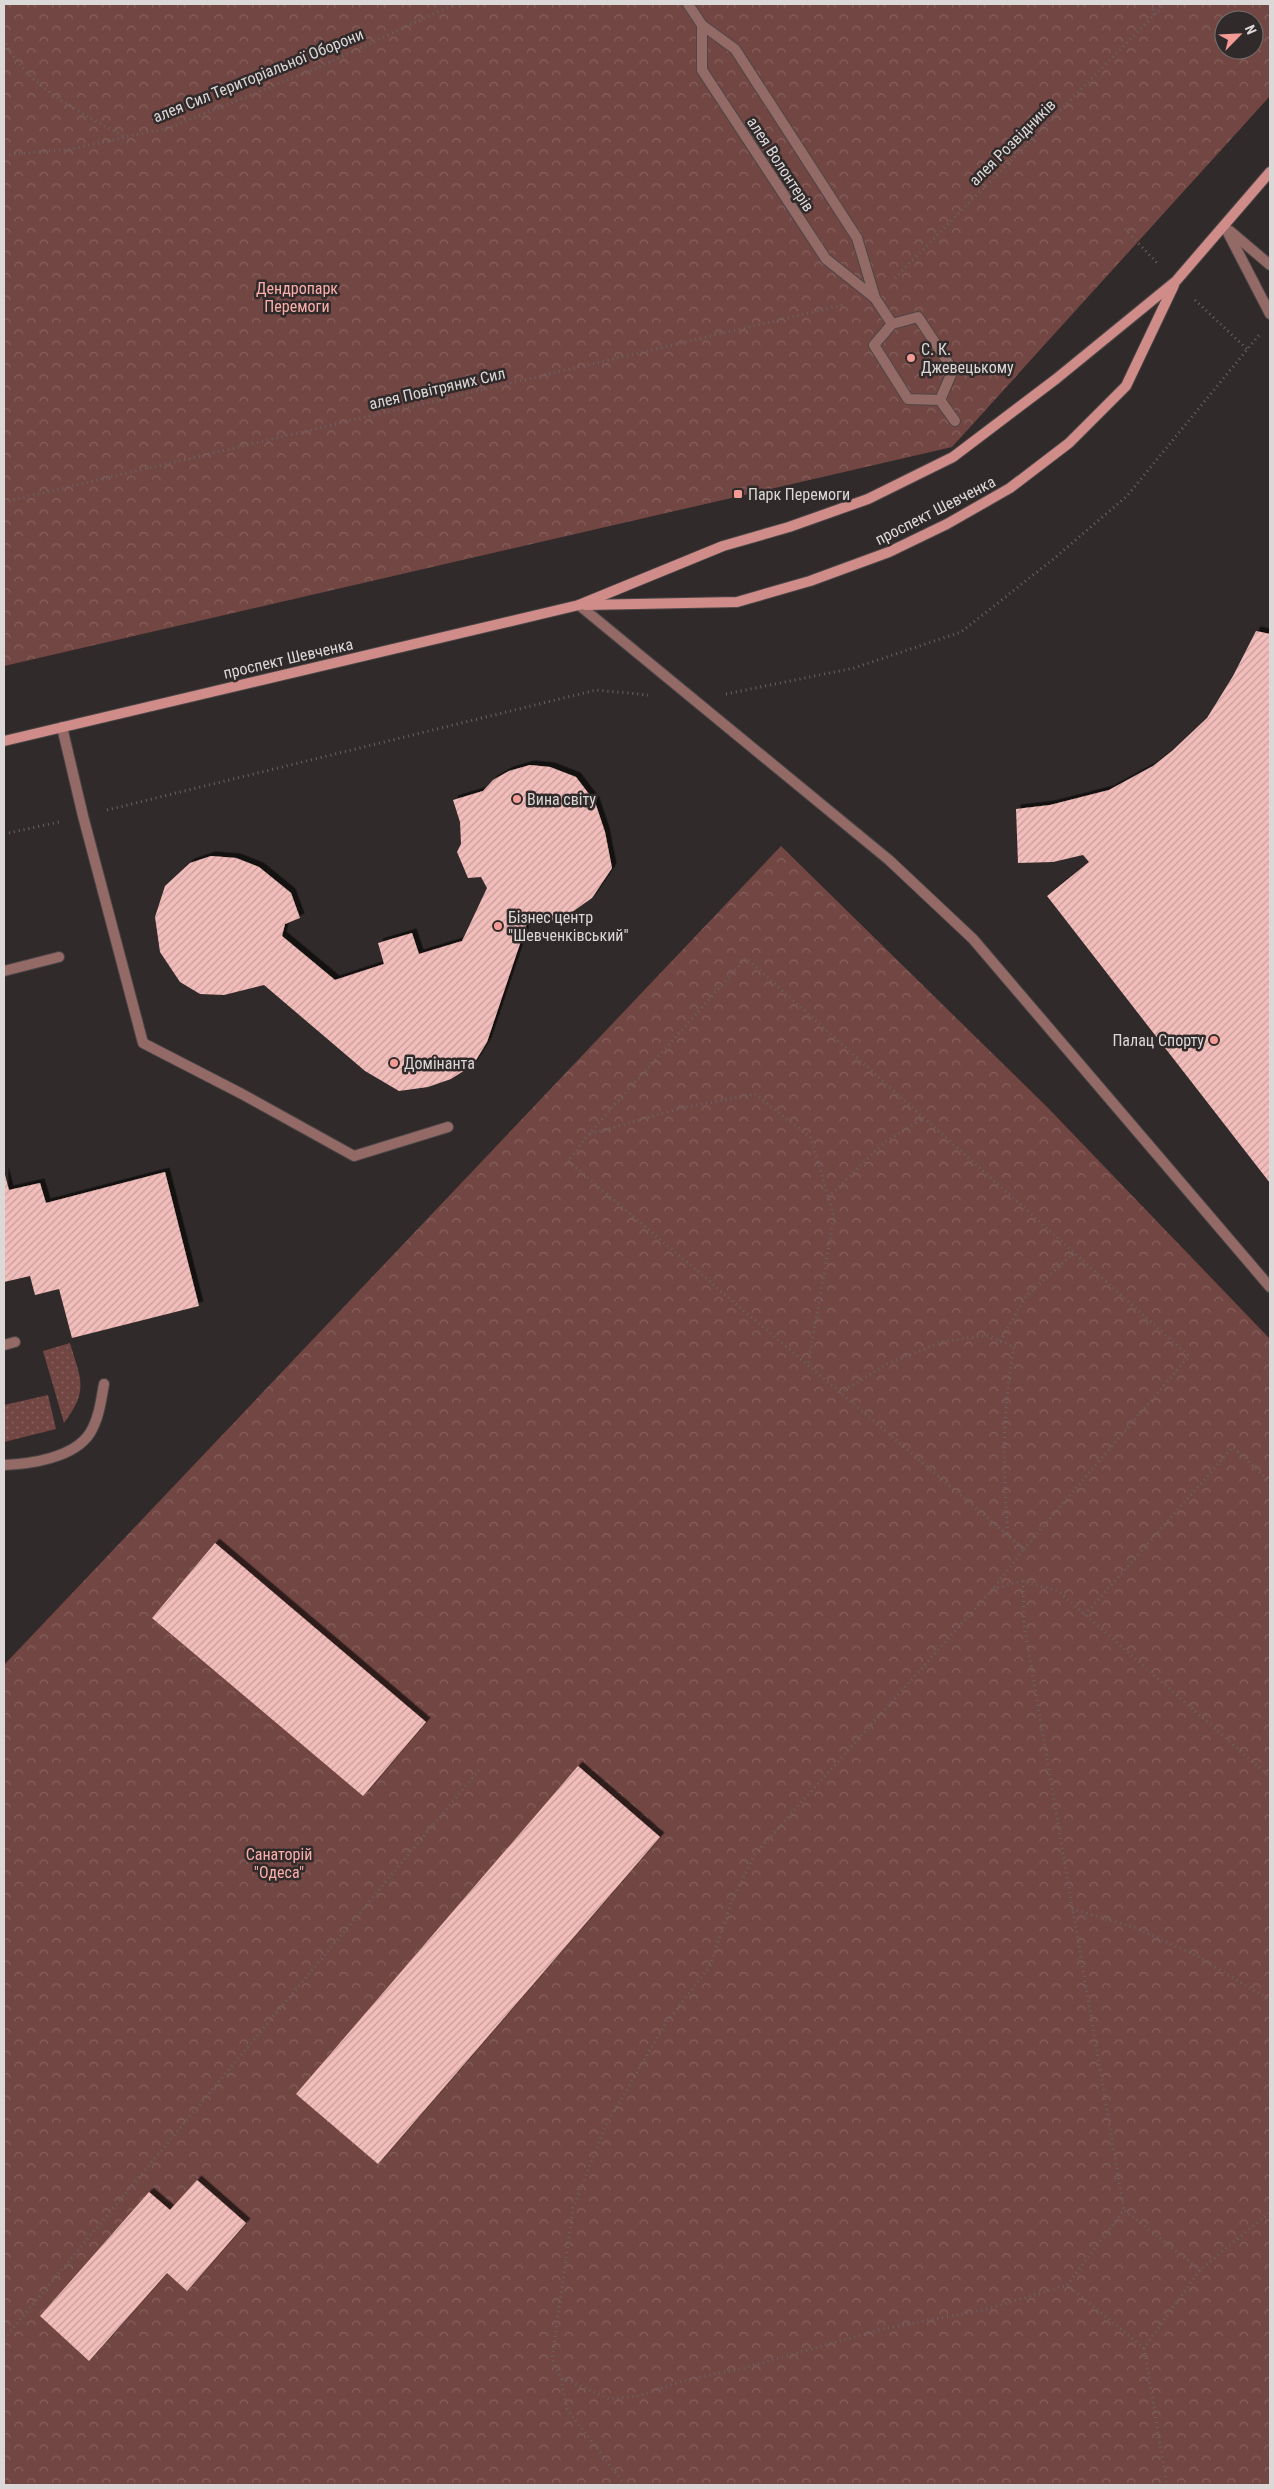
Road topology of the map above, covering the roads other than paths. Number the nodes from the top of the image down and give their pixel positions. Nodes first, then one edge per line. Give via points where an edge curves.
1 (688, 4) edge
2 (702, 25) junction
3 (1270, 172) edge
4 (1225, 227) junction
5 (1270, 265) edge
6 (1176, 281) junction
7 (876, 298) junction
8 (1270, 314) edge
9 (892, 324) junction
10 (940, 400) junction
11 (955, 421) dead end
12 (579, 605) junction
13 (62, 727) junction
14 (4, 741) edge
15 (59, 957) dead end
16 (4, 971) edge
17 (448, 1127) dead end
18 (1270, 1287) edge
19 (15, 1342) dead end
20 (4, 1345) edge
21 (104, 1384) dead end
22 (4, 1465) edge

1 - 2 street, алея Волонтерів
2 - 7 street, алея Волонтерів via 735,49 856,238
2 - 7 street, алея Волонтерів via 702,70 826,259
3 - 4 main road, проспект Шевченка
4 - 5 street
4 - 6 main road, проспект Шевченка
4 - 8 street
6 - 12 main road, проспект Шевченка via 953,457 868,499 723,546
6 - 12 main road, проспект Шевченка via 1126,386 1069,442 1025,477 947,524 889,552 810,581 737,602
7 - 9 street, алея Волонтерів
9 - 10 street via 918,317 953,370
9 - 10 street via 874,345 898,384 908,399
10 - 11 street
12 - 13 main road, проспект Шевченка
12 - 18 street via 889,860 973,939
13 - 14 main road, проспект Шевченка
13 - 17 street via 143,1043 354,1156
15 - 16 street
19 - 20 street
21 - 22 street via 99,1414 89,1435 71,1449 45,1459

